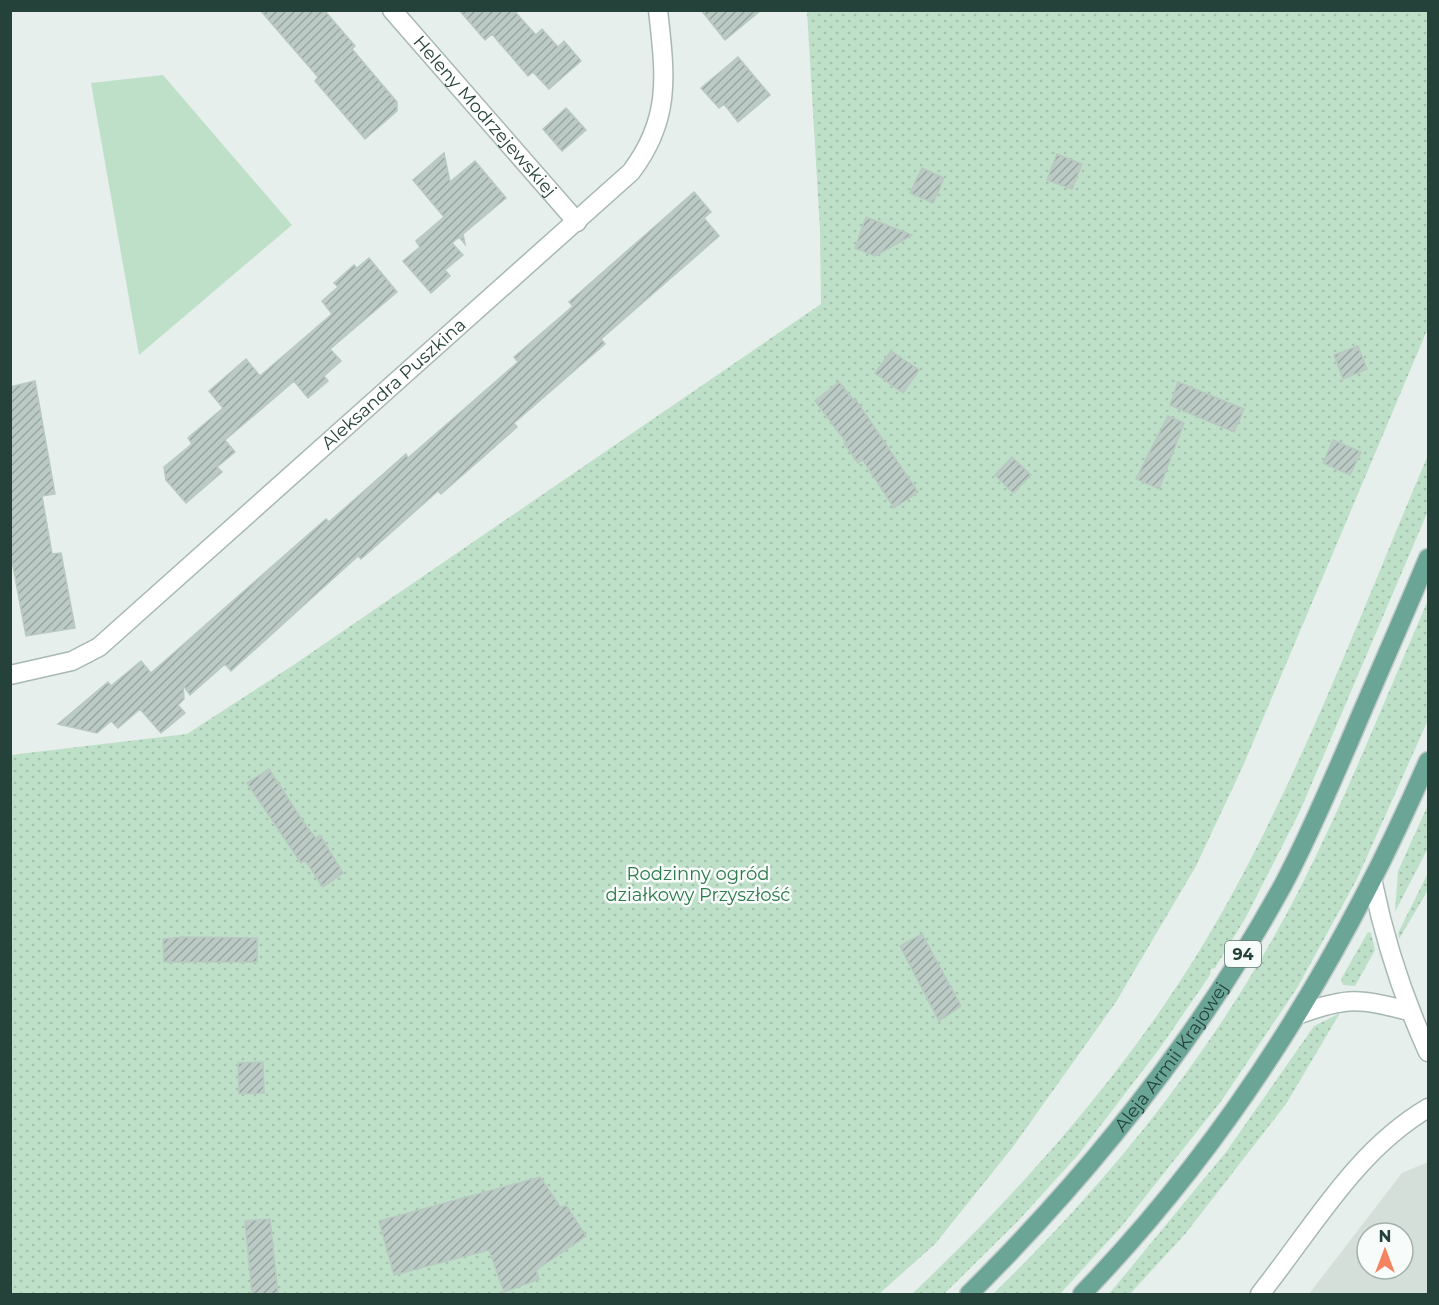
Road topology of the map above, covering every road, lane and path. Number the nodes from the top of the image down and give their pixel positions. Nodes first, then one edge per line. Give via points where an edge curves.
1 (392, 10) edge
2 (658, 10) edge
3 (577, 222) junction
4 (1428, 558) edge
5 (10, 675) edge
6 (1428, 761) edge
7 (1373, 883) junction
8 (1409, 1011) junction
9 (1300, 1014) junction
10 (1428, 1052) edge
11 (1428, 1108) edge
12 (969, 1294) edge
13 (1082, 1294) edge
14 (1260, 1294) edge

1 - 3 street, Heleny Modrzejewskiej
2 - 3 street, Aleksandra Puszkina via 665,71 658,124 632,172
3 - 5 street, Aleksandra Puszkina via 99,647 72,661
4 - 12 main road, Aleja Armii Krajowej / 94 via 1300,850 1232,971 1185,1043 1113,1138 1042,1222
6 - 7 main road
7 - 8 street
7 - 9 main road
8 - 9 street via 1355,999
8 - 10 street
9 - 13 main road via 1206,1148
11 - 14 street via 1402,1124 1368,1154

